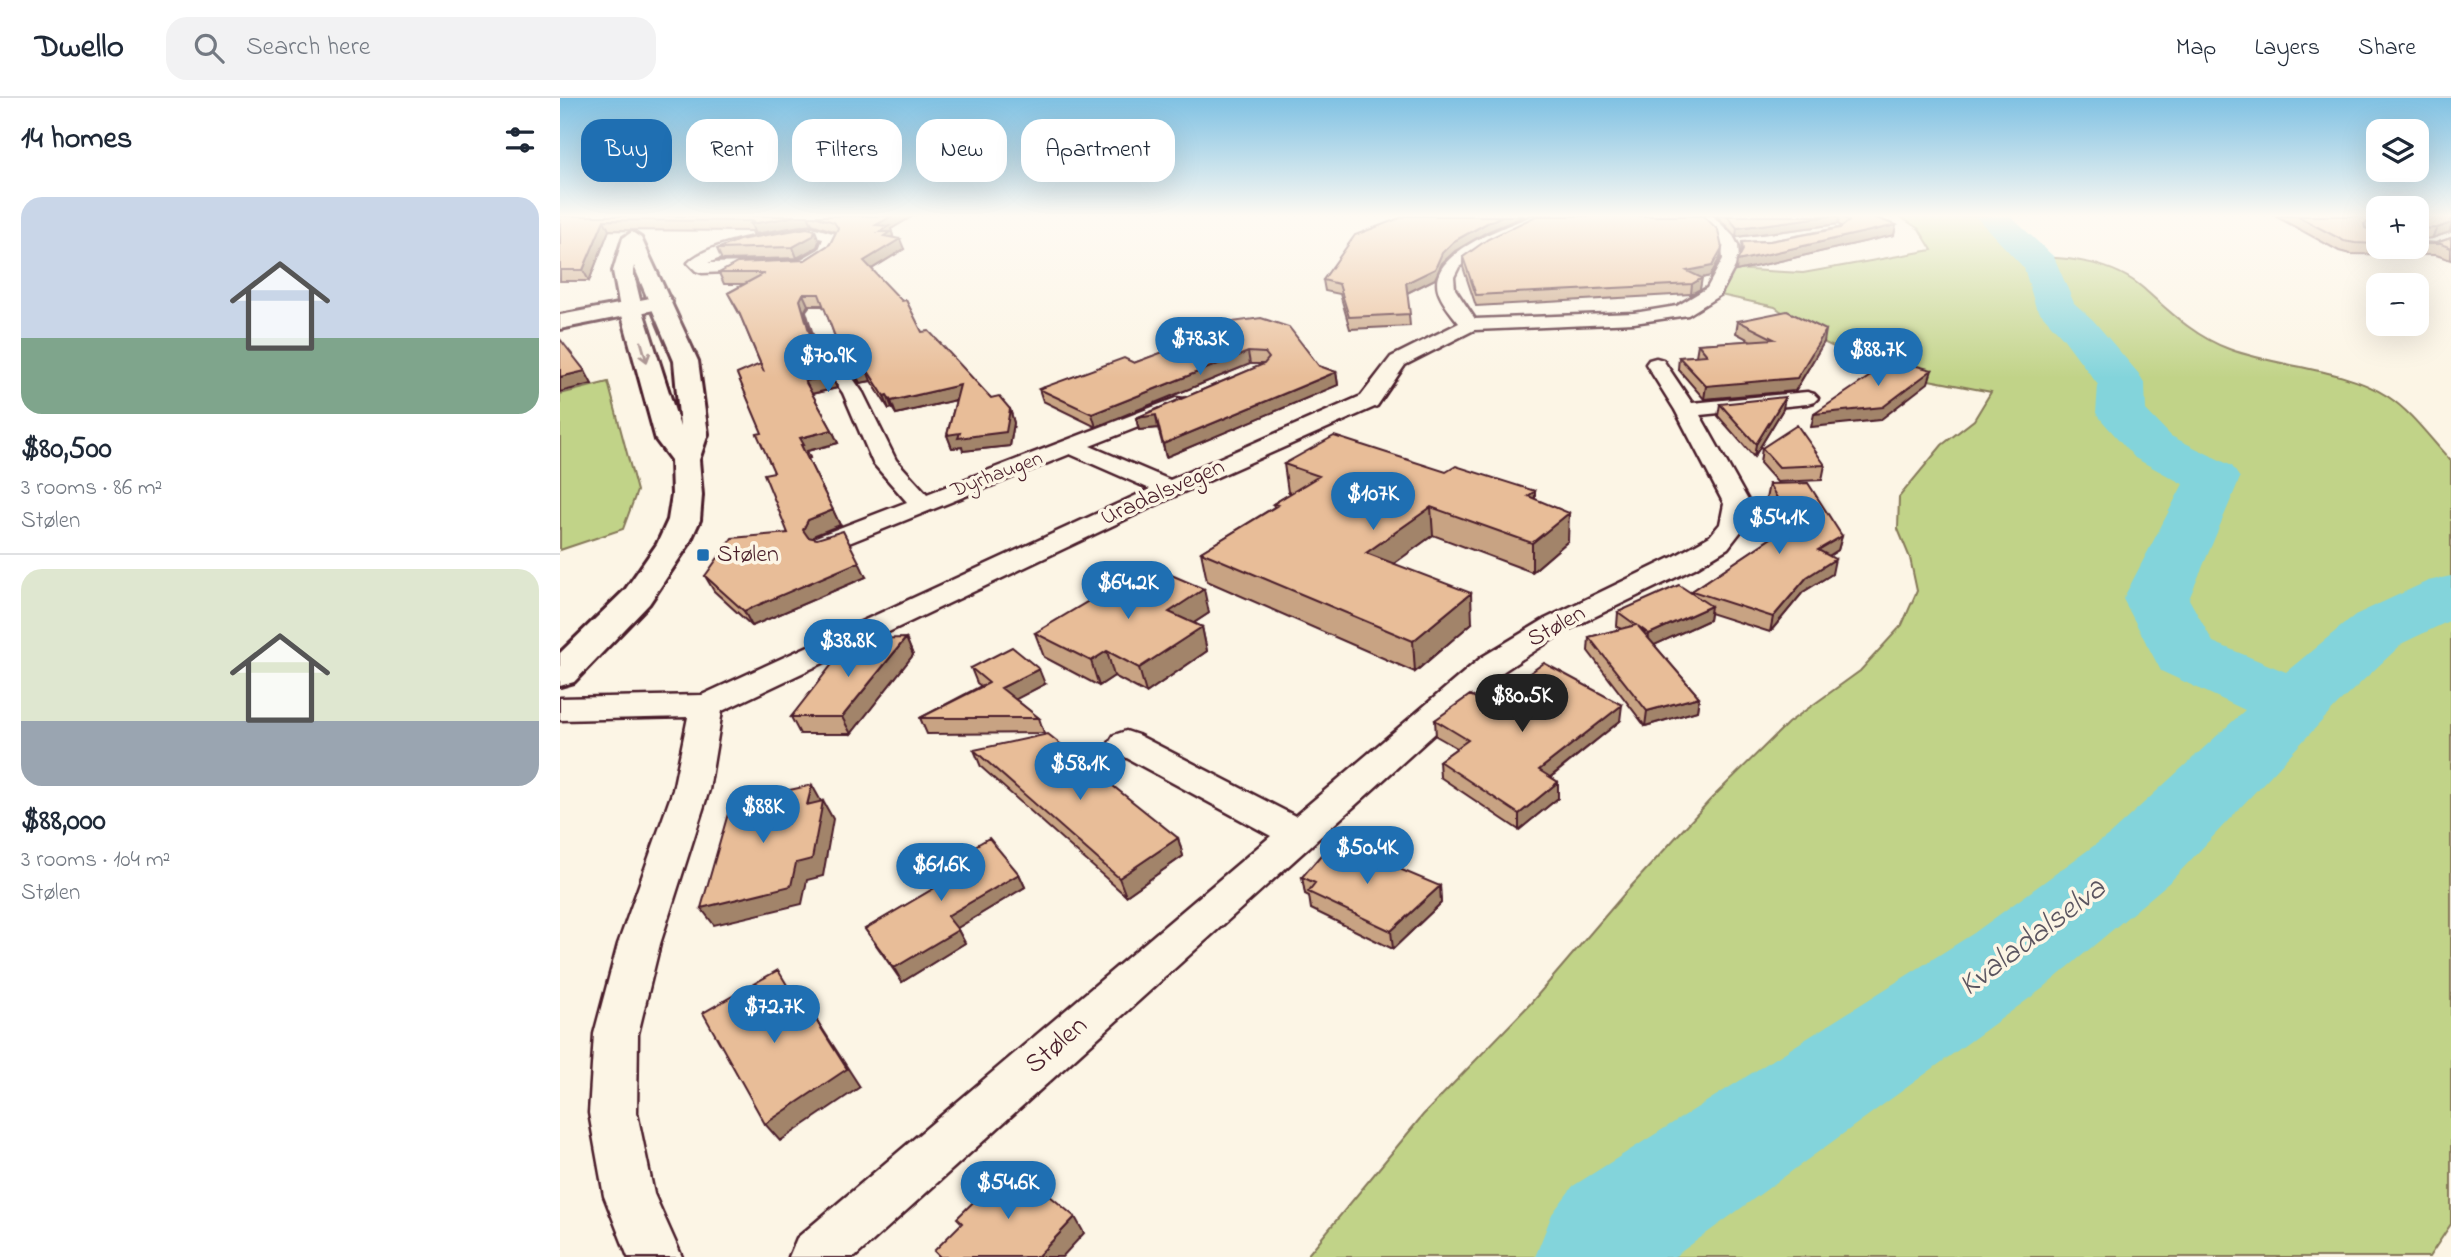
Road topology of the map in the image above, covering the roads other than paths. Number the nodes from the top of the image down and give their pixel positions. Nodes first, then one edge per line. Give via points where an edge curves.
1 (623, 270) edge
2 (649, 270) edge
3 (1448, 270) edge
4 (1725, 270) edge
5 (662, 302) junction
6 (631, 308) junction
7 (816, 311) edge
8 (560, 322) edge
9 (1470, 326) junction
10 (1656, 364) dead end
11 (1200, 394) edge
12 (1807, 398) dead end
13 (1686, 410) junction
14 (1073, 447) junction
15 (685, 460) junction
16 (1170, 489) junction
17 (922, 504) junction
18 (825, 543) edge
19 (560, 674) edge
20 (707, 705) junction
21 (560, 709) edge
22 (1126, 743) dead end
23 (1299, 834) junction
24 (655, 1257) edge
25 (816, 1257) edge

1 - 6 main road
2 - 5 main road
3 - 9 street via 1445,287
4 - 9 street via 1714,291 1682,311 1634,318
5 - 6 main road
5 - 15 main road via 686,361 694,434
6 - 8 main road
6 -> 15 main road via 670,440
7 - 17 street, Dyrhaugen via 834,363 885,463
9 - 16 street, Uradalsvegen via 1398,361 1369,401
10 - 13 street, Stølen
11 - 14 street, Dyrhaugen
12 - 13 street
13 - 23 street, Stølen via 1737,504 1733,525 1719,542 1555,625 1493,664
14 - 16 street, Dyrhaugen
14 - 17 street, Dyrhaugen
15 - 19 main road via 684,520 673,544 636,597
16 - 20 street, Uradalsvegen
17 - 18 street, Dyrhaugen
20 - 21 street, Uradalsvegen
20 - 24 street via 691,790 639,944 616,1034 613,1113 629,1196
22 - 23 street
23 - 25 street, Stølen

